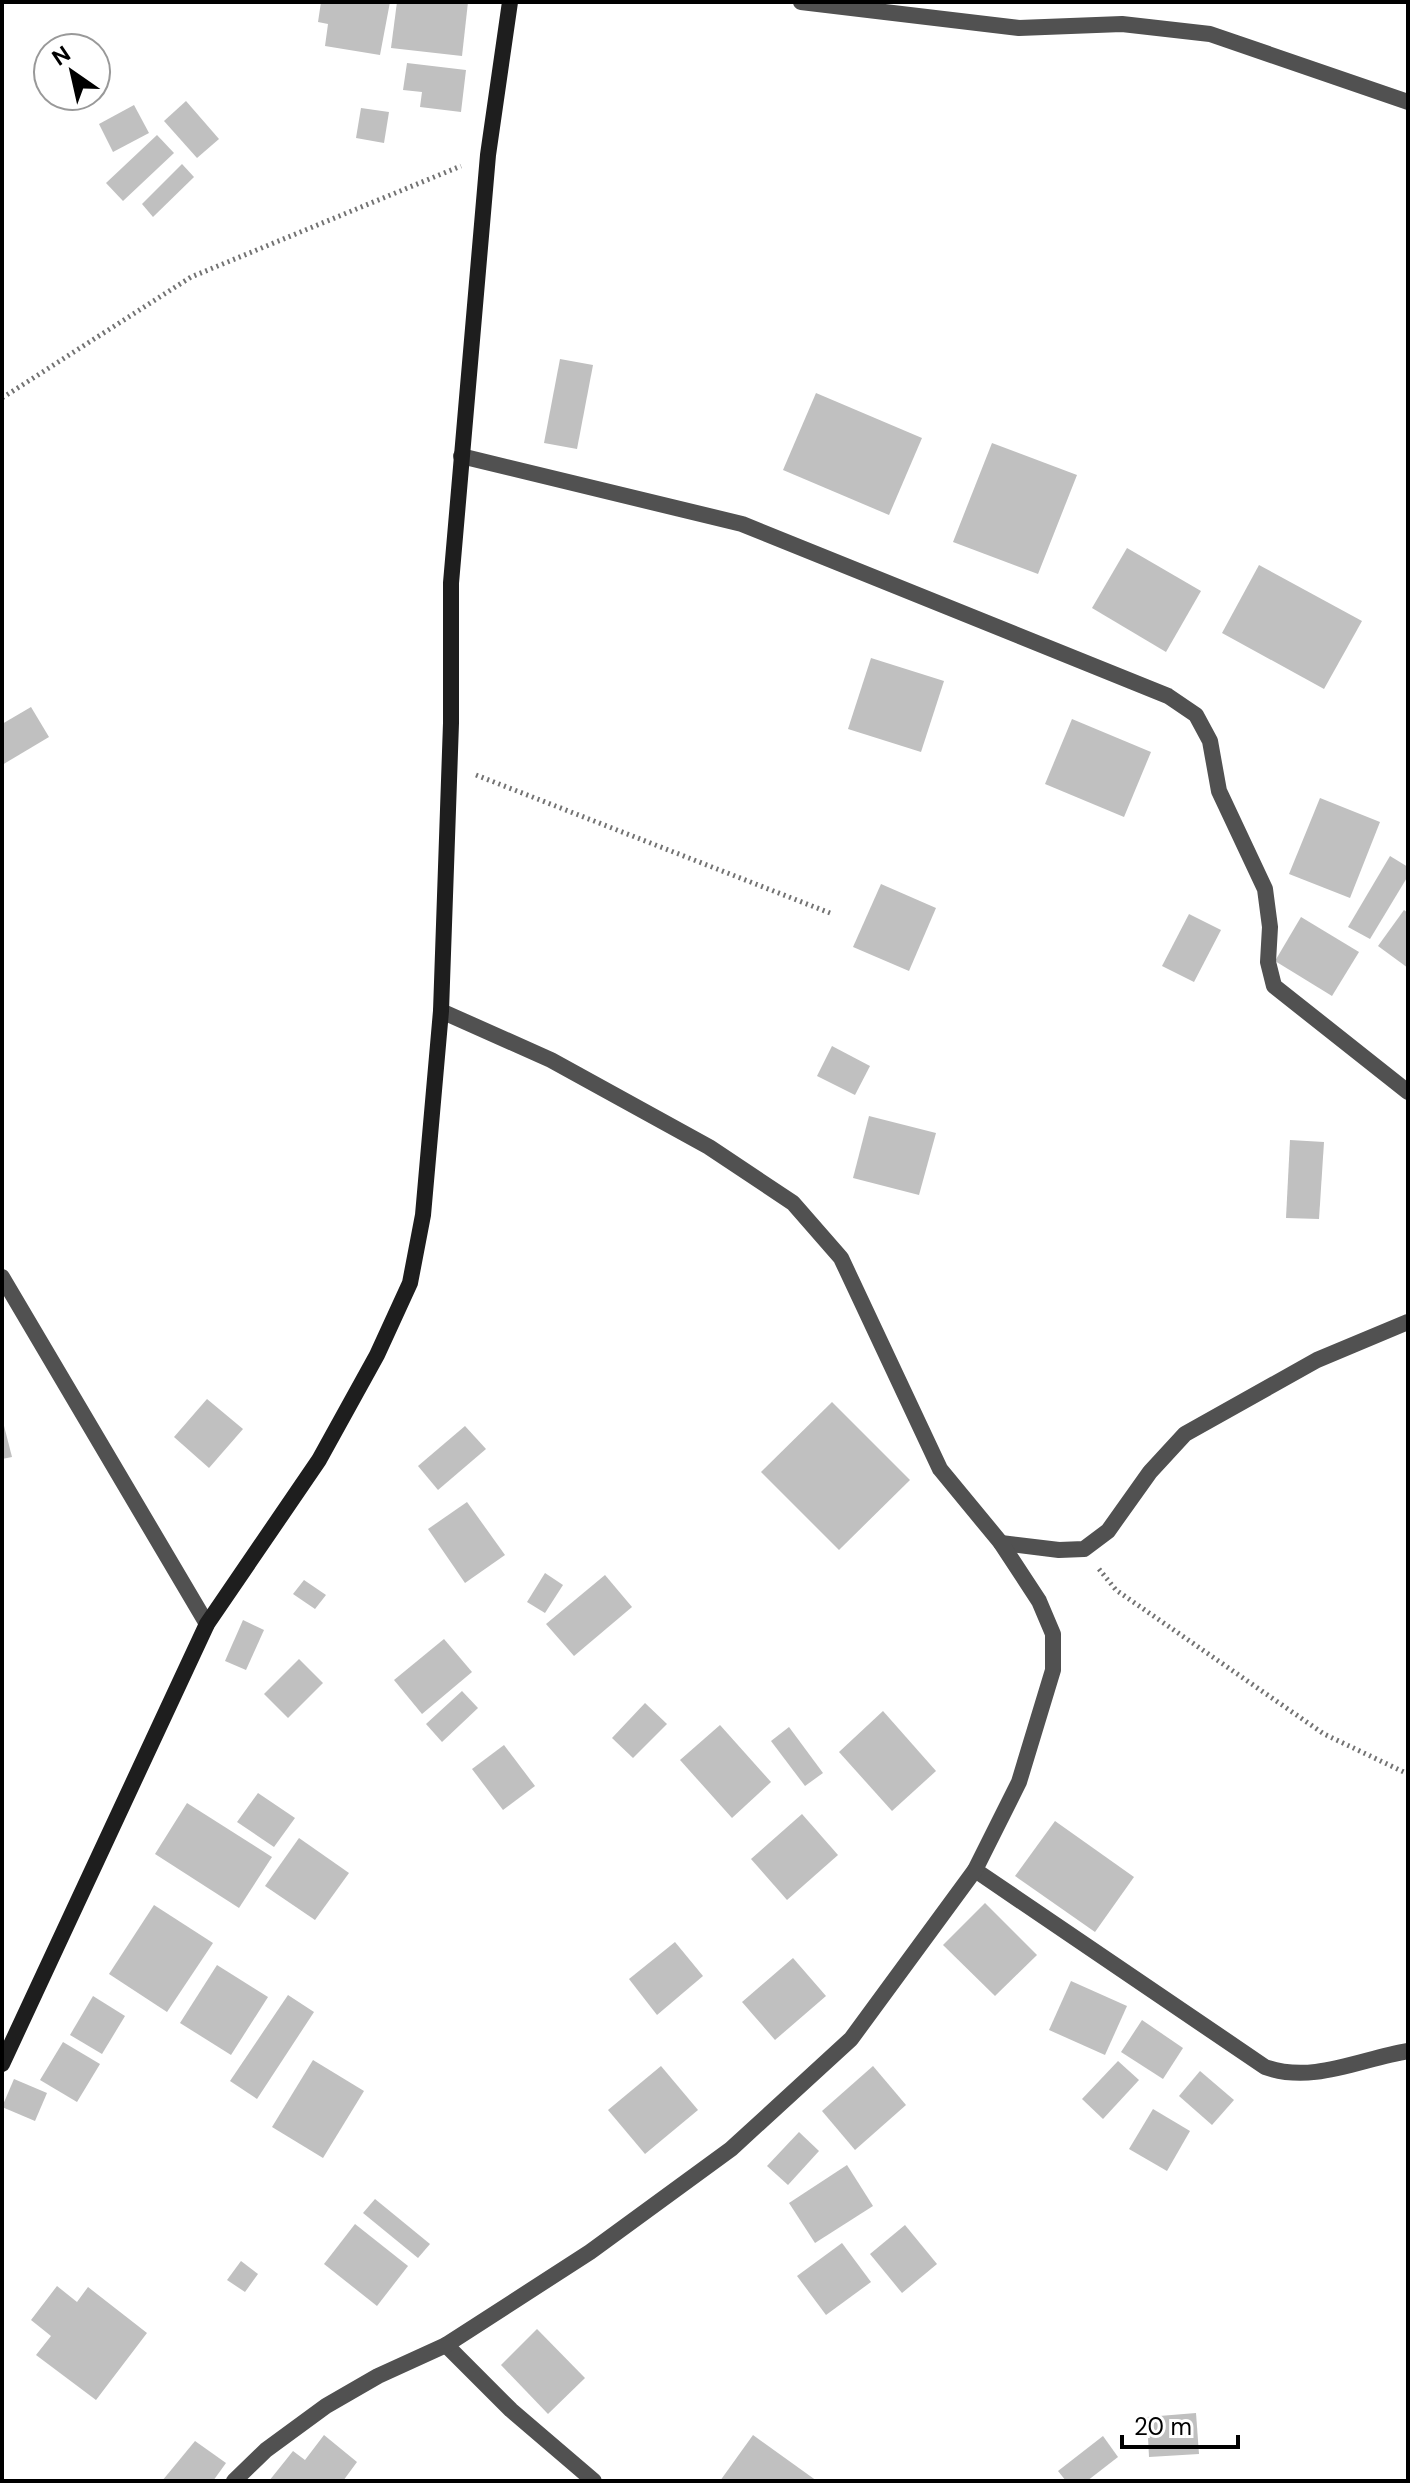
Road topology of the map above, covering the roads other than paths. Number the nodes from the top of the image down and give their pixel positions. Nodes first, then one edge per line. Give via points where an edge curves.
1 (510, 2) edge
2 (801, 2) edge
3 (1408, 102) edge
4 (461, 456) junction
5 (441, 1011) junction
6 (1408, 1092) edge
7 (2, 1277) edge
8 (1408, 1322) edge
9 (1001, 1543) junction
10 (207, 1624) junction
11 (975, 1870) junction
12 (1408, 2051) edge
13 (2, 2064) edge
14 (446, 2345) junction
15 (234, 2481) edge
16 (594, 2481) edge

1 - 4 street via 488,155
2 - 3 street via 1019,28 1122,24 1210,34
4 - 5 street via 451,583
4 - 6 street via 742,524 1168,696 1196,715 1210,741 1219,791 1265,889 1274,986
5 - 9 street via 551,1060 709,1147 793,1203 841,1258 940,1469
5 - 10 street via 423,1215 410,1283 319,1460
7 - 10 street
8 - 9 street via 1317,1360 1185,1434 1108,1531 1084,1549
9 - 11 street via 1039,1601 1053,1634 1053,1670 1019,1782
10 - 13 street
11 - 12 street via 1265,2067 1310,2075
11 - 14 street via 851,2039 731,2149 590,2252
14 - 15 street via 326,2406
14 - 16 street

